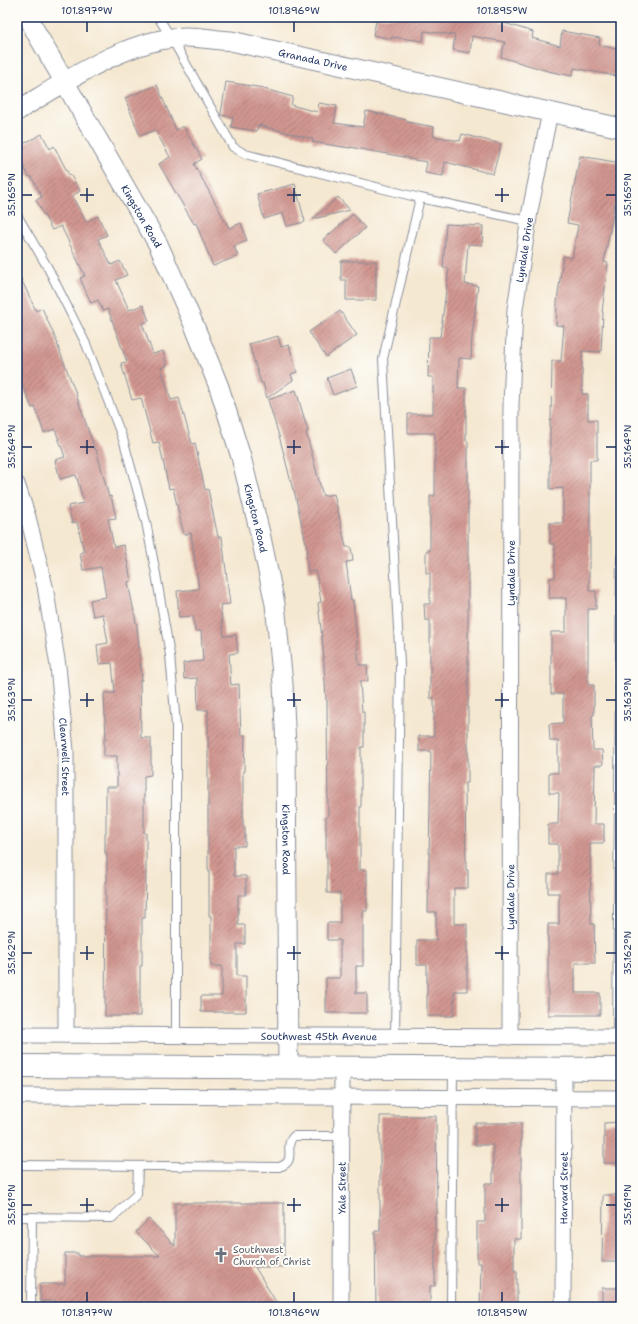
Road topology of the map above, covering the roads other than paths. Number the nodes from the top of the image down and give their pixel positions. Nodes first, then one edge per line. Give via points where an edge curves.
1 (29, 17) edge
2 (158, 17) edge
3 (172, 39) junction
4 (65, 83) junction
5 (17, 111) edge
6 (550, 112) junction
7 (621, 128) edge
8 (420, 198) junction
9 (17, 215) edge
10 (528, 221) junction
11 (17, 484) edge
12 (621, 557) edge
13 (17, 1035) edge
14 (66, 1035) junction
15 (176, 1035) junction
16 (288, 1035) junction
17 (395, 1036) junction
18 (510, 1037) junction
19 (619, 1037) edge
20 (17, 1066) edge
21 (288, 1068) junction
22 (342, 1068) junction
23 (453, 1068) junction
24 (564, 1069) junction
25 (621, 1069) edge
26 (17, 1096) edge
27 (342, 1098) junction
28 (453, 1098) junction
29 (564, 1098) junction
30 (621, 1098) edge
31 (342, 1136) junction
32 (17, 1165) edge
33 (138, 1166) junction
34 (17, 1217) edge
35 (32, 1217) junction
36 (31, 1307) edge
37 (341, 1307) edge
38 (451, 1307) edge
39 (563, 1307) edge

1 - 4 street, Kingston Road
2 - 3 lane
3 - 4 street, Granada Drive via 151,42 110,58
3 - 6 street, Granada Drive via 186,37 231,41
3 - 8 lane via 233,147 245,154
4 - 5 street, Granada Drive
4 - 16 street, Kingston Road via 158,244 194,325 219,387 241,457 260,533 275,604 283,684 286,747
6 - 7 street, Granada Drive
6 - 10 street, Lyndale Drive
8 - 10 lane
8 - 17 lane via 382,359 400,664
9 - 15 lane via 48,268 86,344 124,442 146,522 170,655 176,725
10 - 18 street, Lyndale Drive via 515,309 511,406
11 - 14 street, Clearwell Street via 45,586 58,666 66,751
12 - 19 lane
13 - 14 street, Southwest 45th Avenue
14 - 15 street, Southwest 45th Avenue
15 - 16 street, Southwest 45th Avenue
16 - 17 street, Southwest 45th Avenue
16 - 21 street, Kingston Road
17 - 18 street, Southwest 45th Avenue
18 - 19 street, Southwest 45th Avenue
20 - 21 main road
21 - 22 main road
22 - 23 main road
22 - 27 street, Yale Street
23 - 24 main road
23 - 28 lane
24 - 25 main road
24 - 29 street, Harvard Street
26 - 27 street
27 - 28 street
27 - 31 street, Yale Street
28 - 29 street
28 - 38 lane
29 - 30 street
29 - 39 street, Harvard Street
31 - 33 lane via 294,1136 289,1143 289,1160 286,1165 279,1167
31 - 37 street, Yale Street
32 - 33 lane
33 - 35 lane via 137,1194 112,1218
34 - 35 lane
35 - 36 lane

